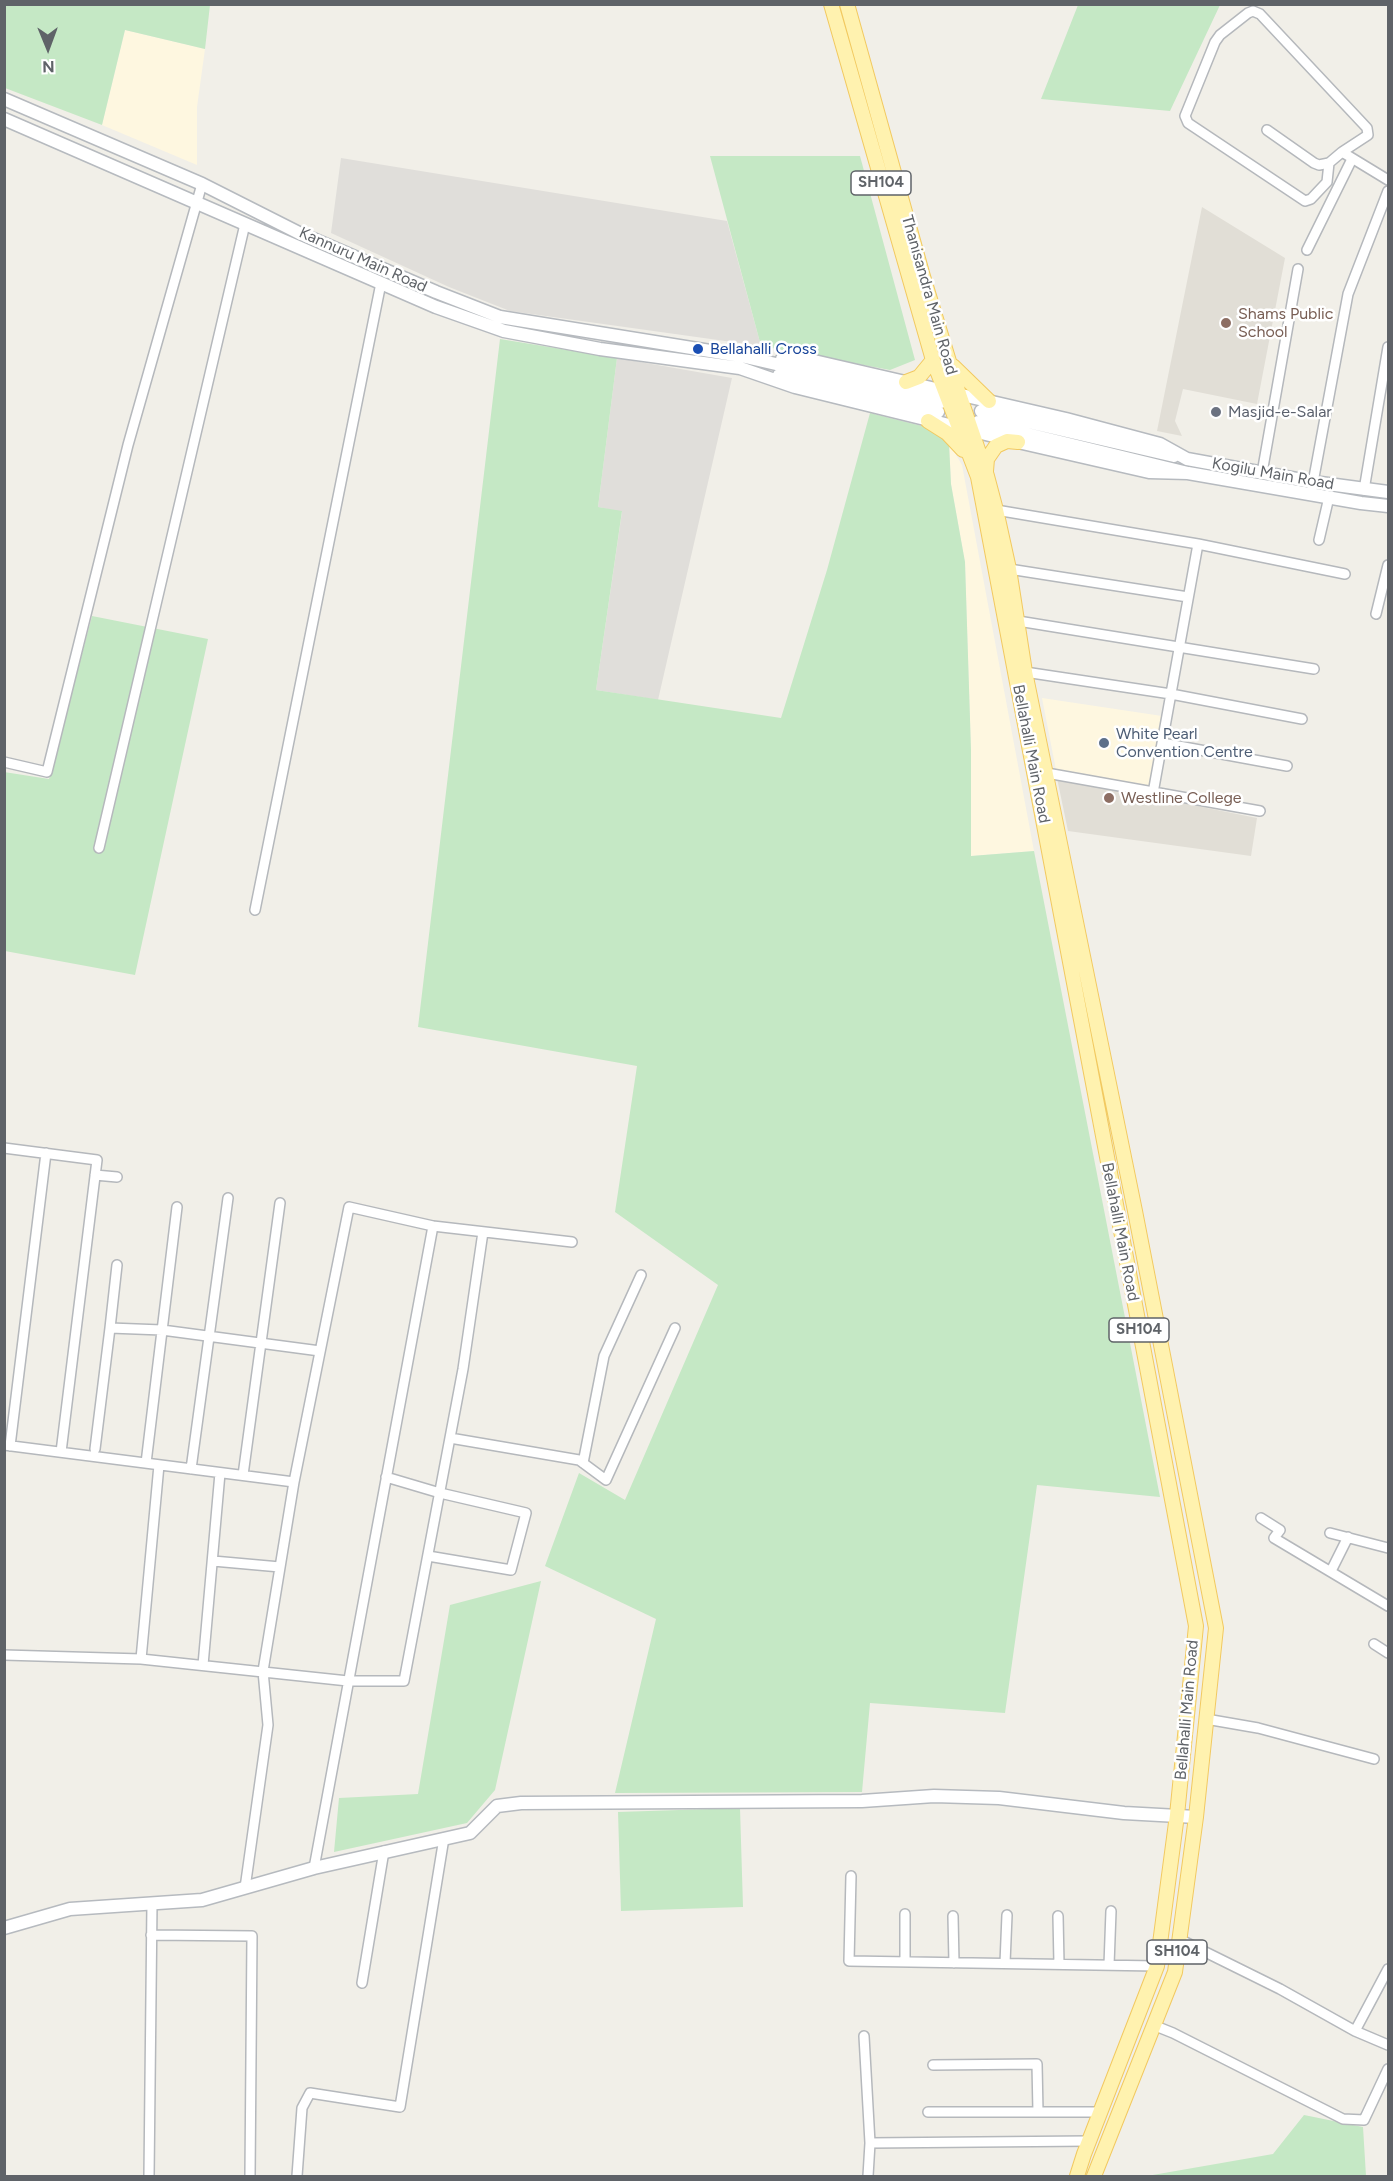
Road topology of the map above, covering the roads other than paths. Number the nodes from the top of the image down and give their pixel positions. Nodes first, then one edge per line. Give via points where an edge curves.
1 (831, 4) edge
2 (847, 4) edge
3 (4, 99) edge
4 (4, 119) edge
5 (1267, 130) dead end
6 (1342, 152) junction
7 (1352, 159) junction
8 (1329, 163) junction
9 (1389, 180) edge
10 (202, 184) junction
11 (1389, 191) edge
12 (196, 202) junction
13 (245, 224) junction
14 (1307, 250) dead end
15 (1298, 269) dead end
16 (381, 283) junction
17 (1389, 347) edge
18 (947, 357) junction
19 (933, 360) junction
20 (741, 362) junction
21 (906, 382) junction
22 (959, 394) junction
23 (938, 406) junction
24 (976, 419) junction
25 (1018, 442) junction
26 (1187, 459) junction
27 (972, 464) junction
28 (1188, 473) junction
29 (1262, 473) junction
30 (987, 476) junction
31 (1312, 488) junction
32 (1364, 490) junction
33 (1389, 492) edge
34 (1329, 497) junction
35 (1389, 506) edge
36 (996, 510) junction
37 (1319, 540) dead end
38 (1198, 543) junction
39 (1389, 565) edge
40 (1009, 569) junction
41 (1345, 573) dead end
42 (1188, 597) junction
43 (1376, 614) dead end
44 (1018, 621) junction
45 (1179, 646) junction
46 (1314, 669) dead end
47 (1025, 672) junction
48 (1171, 694) junction
49 (1302, 719) dead end
50 (1162, 743) junction
51 (4, 762) edge
52 (1287, 766) dead end
53 (1040, 772) junction
54 (1153, 793) junction
55 (1260, 811) dead end
56 (99, 849) dead end
57 (255, 910) dead end
58 (4, 1148) edge
59 (46, 1154) junction
60 (95, 1175) junction
61 (117, 1177) dead end
62 (228, 1198) dead end
63 (280, 1203) dead end
64 (177, 1207) dead end
65 (434, 1226) junction
66 (483, 1232) junction
67 (572, 1242) dead end
68 (117, 1266) dead end
69 (641, 1275) dead end
70 (110, 1328) junction
71 (675, 1328) dead end
72 (162, 1330) junction
73 (209, 1337) junction
74 (260, 1343) junction
75 (320, 1351) junction
76 (450, 1437) junction
77 (7, 1446) edge
78 (95, 1449) dead end
79 (61, 1452) junction
80 (146, 1463) junction
81 (583, 1463) junction
82 (159, 1465) junction
83 (192, 1469) junction
84 (220, 1473) junction
85 (243, 1475) junction
86 (386, 1477) junction
87 (294, 1482) junction
88 (440, 1493) junction
89 (1261, 1518) dead end
90 (1330, 1533) dead end
91 (1348, 1537) junction
92 (1389, 1548) edge
93 (428, 1556) junction
94 (213, 1561) junction
95 (280, 1567) junction
96 (1332, 1571) junction
97 (1389, 1606) edge
98 (1374, 1644) dead end
99 (1389, 1653) edge
100 (4, 1655) edge
101 (141, 1659) junction
102 (203, 1665) junction
103 (262, 1671) junction
104 (348, 1680) junction
105 (1206, 1719) junction
106 (1374, 1759) dead end
107 (1177, 1815) junction
108 (1196, 1817) junction
109 (444, 1838) junction
110 (384, 1851) junction
111 (314, 1868) junction
112 (851, 1876) dead end
113 (245, 1888) junction
114 (152, 1903) junction
115 (1111, 1911) dead end
116 (904, 1914) dead end
117 (1007, 1915) dead end
118 (953, 1916) dead end
119 (1058, 1916) dead end
120 (4, 1928) edge
121 (151, 1935) junction
122 (1179, 1939) junction
123 (905, 1962) junction
124 (954, 1963) junction
125 (1005, 1963) junction
126 (1059, 1964) junction
127 (1109, 1965) junction
128 (1157, 1966) junction
129 (1389, 1969) edge
130 (362, 1983) dead end
131 (1153, 2025) junction
132 (1355, 2031) junction
133 (864, 2036) dead end
134 (1389, 2045) edge
135 (933, 2065) dead end
136 (1389, 2070) edge
137 (928, 2112) dead end
138 (1038, 2112) junction
139 (1100, 2112) junction
140 (1089, 2141) junction
141 (870, 2143) junction
142 (149, 2176) edge
143 (250, 2176) edge
144 (297, 2176) edge
145 (868, 2176) edge
146 (1077, 2176) edge
147 (1094, 2176) edge

1 - 19 main road, Thanisandra Main Road / SH104
2 - 18 main road, Thanisandra Main Road / SH104
3 - 10 main road, Kannuru Main Road
4 - 12 main road
5 - 8 street via 1314,163
6 - 7 street
6 - 8 street
6 - 8 street via 1368,135 1367,128 1260,14 1248,13 1220,35 1185,116 1188,123 1305,201 1327,182
7 - 9 street
7 - 14 street
10 - 12 street
10 - 20 main road, Kannuru Main Road via 299,233 500,317
11 - 31 street via 1348,294
12 - 13 main road
12 - 51 street via 128,445 47,772
13 - 16 main road
13 - 56 street
15 - 29 street
16 - 20 main road via 504,331 600,349
16 - 57 street
17 - 32 street
18 - 22 main road, Thanisandra Main Road / SH104
18 - 24 main road via 960,374
19 - 21 main road via 919,377
19 - 23 main road, Thanisandra Main Road / SH104
20 - 21 main road via 814,361
20 - 23 main road via 810,372
20 - 23 main road via 795,387
21 - 23 main road
22 - 23 main road
22 - 24 main road
22 - 24 main road, Thanisandra Main Road / SH104 via 965,411
23 - 24 main road, Bellahalli Main Road / SH104
23 - 24 main road
23 - 27 main road
24 - 25 main road
24 - 26 main road
24 - 26 main road, Kogilu Main Road via 1160,444
24 - 27 main road, Bellahalli Main Road / SH104
24 - 28 main road
24 - 30 main road, Bellahalli Main Road / SH104
25 - 28 main road via 1149,472
25 - 30 main road via 1007,441 992,450 987,459
26 - 29 main road, Kogilu Main Road
27 - 53 main road, Bellahalli Main Road / SH104 via 978,477
28 - 31 main road, Kogilu Main Road
29 - 31 main road, Kogilu Main Road
30 - 36 main road, Bellahalli Main Road / SH104
31 - 32 main road, Kogilu Main Road
31 - 34 main road, Kogilu Main Road
32 - 33 main road, Kogilu Main Road
34 - 35 main road, Kogilu Main Road
34 - 37 street
36 - 38 street
36 - 40 main road, Bellahalli Main Road / SH104
38 - 41 street
38 - 42 street
39 - 43 street
40 - 42 street
40 - 44 main road, Bellahalli Main Road / SH104
42 - 45 street
44 - 45 street
44 - 47 main road, Bellahalli Main Road / SH104
45 - 46 street
45 - 48 street
47 - 48 street
47 - 53 main road, Bellahalli Main Road / SH104
48 - 49 street
48 - 50 street
50 - 52 street
50 - 54 street
53 - 54 street
53 - 105 main road, Bellahalli Main Road / SH104 via 1136,1211 1216,1628
53 - 107 main road, Bellahalli Main Road / SH104 via 1196,1626
54 - 55 street
58 - 59 street
59 - 60 street via 97,1160
59 - 77 street
60 - 61 street
60 - 79 street
62 - 73 street
63 - 74 street
64 - 72 street
65 - 66 street
65 - 75 street via 349,1208
65 - 86 street
66 - 67 street
66 - 76 street
68 - 70 street
69 - 81 street via 604,1356
70 - 72 street
70 - 78 street
71 - 81 street via 606,1480
72 - 73 street
72 - 80 street
73 - 74 street
73 - 83 street
74 - 75 street
74 - 85 street
75 - 87 street
76 - 81 street
76 - 88 street
77 - 79 street
79 - 80 street
80 - 82 street
82 - 83 street
82 - 101 street
83 - 84 street
84 - 85 street
84 - 94 street
85 - 87 street
86 - 88 street
86 - 104 street
87 - 95 street
88 - 93 street
88 - 93 street via 526,1513 511,1570
89 - 96 street via 1284,1533 1274,1538
90 - 91 street
91 - 92 street
91 - 96 street
93 - 104 street via 404,1681
94 - 95 street
94 - 102 street
95 - 103 street
96 - 97 street
98 - 99 street
100 - 101 street
101 - 102 street
102 - 103 street
103 - 104 street
103 - 113 street via 268,1725
104 - 111 street
105 - 106 street via 1258,1728
105 - 108 main road, Bellahalli Main Road / SH104
107 - 108 main road
107 - 109 main road via 1124,1813 999,1798 934,1796 862,1801 521,1803 497,1806 470,1833
107 - 128 main road, Bellahalli Main Road / SH104
108 - 122 main road, Bellahalli Main Road / SH104
109 - 110 main road
109 - 144 street via 400,2107 309,2092 302,2108
110 - 111 main road
110 - 130 street
111 - 113 main road
112 - 123 street via 849,1961
113 - 114 main road via 202,1900
114 - 120 main road via 70,1909
114 - 121 street
115 - 127 street
116 - 123 street
117 - 125 street
118 - 124 street
119 - 126 street
121 - 142 street
121 - 143 street via 252,1936
122 - 131 main road, Bellahalli Main Road / SH104 via 1175,1972
122 - 132 street
123 - 124 street
124 - 125 street
125 - 126 street
126 - 127 street
127 - 128 street
128 - 139 main road, Bellahalli Main Road / SH104
129 - 132 street
131 - 136 street via 1343,2119 1364,2120
131 - 147 main road, Bellahalli Main Road / SH104
132 - 134 street
133 - 141 street
135 - 138 street via 1037,2064
137 - 138 street
138 - 139 street
139 - 140 main road, Bellahalli Main Road / SH104
140 - 141 street
140 - 146 main road, Bellahalli Main Road / SH104
141 - 145 street

